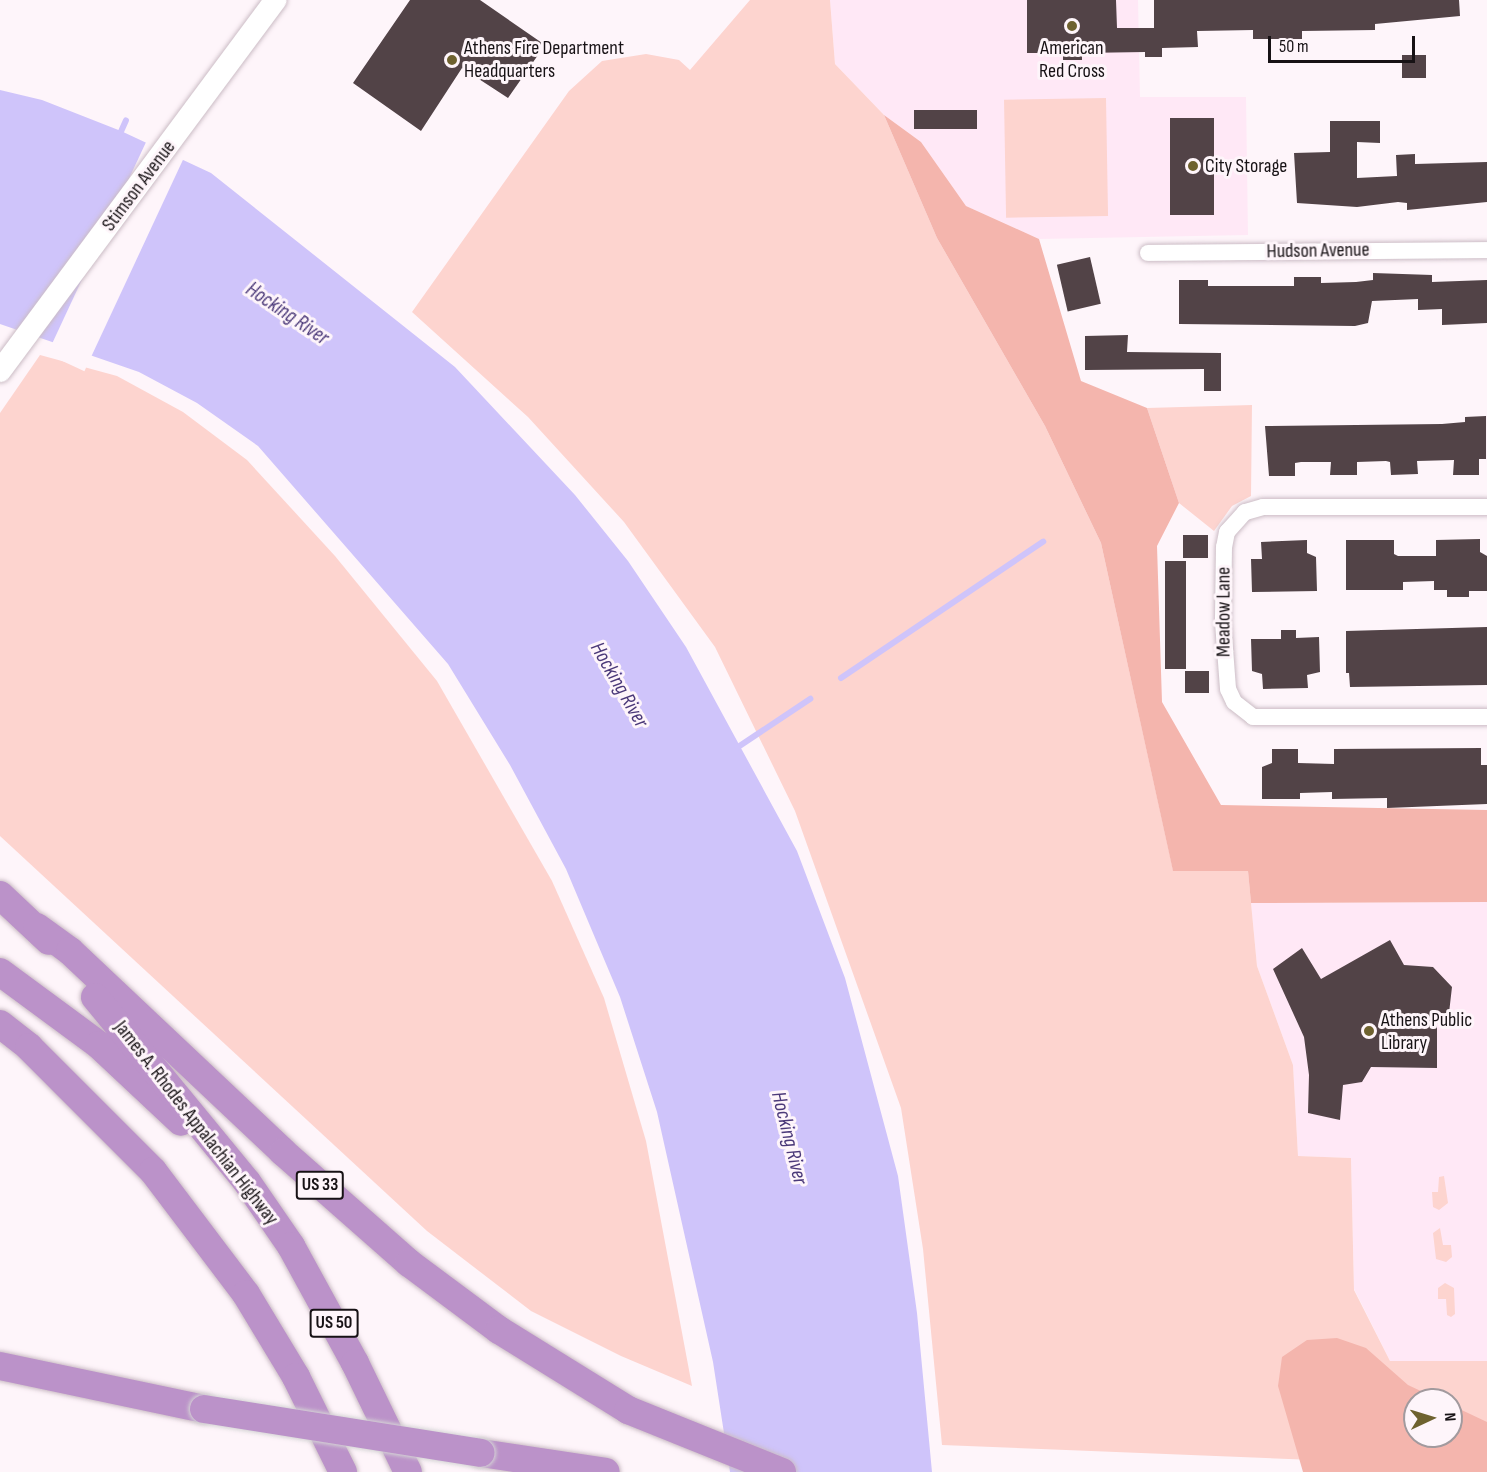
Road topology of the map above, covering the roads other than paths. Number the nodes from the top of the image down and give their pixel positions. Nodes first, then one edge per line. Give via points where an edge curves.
1 (276, 0) edge
2 (1487, 250) edge
3 (1148, 253) dead end
4 (0, 371) edge
5 (1487, 507) edge
6 (1487, 717) edge
7 (0, 895) edge
8 (37, 927) junction
9 (0, 972) edge
10 (0, 1024) edge
11 (247, 1182) junction
12 (0, 1366) edge
13 (343, 1472) edge
14 (408, 1472) edge
15 (606, 1472) edge
16 (782, 1472) edge

1 - 4 main road, Stimson Avenue
2 - 3 street, Hudson Avenue
5 - 6 street, Meadow Lane via 1263,507 1245,512 1227,532 1223,622 1228,689 1234,702 1253,717
7 - 8 highway, James A. Rhodes Appalachian Highway / US 33
8 - 11 highway, James A. Rhodes Appalachian Highway / US 50
8 - 16 highway, US 33 via 70,951 283,1152 409,1263 499,1330 628,1410
9 - 11 highway via 99,1045
10 - 13 highway via 29,1047 153,1171 246,1294 296,1377
11 - 14 highway, James A. Rhodes Appalachian Highway / US 50 via 296,1256 355,1363
12 - 15 highway, bridge via 204,1409

